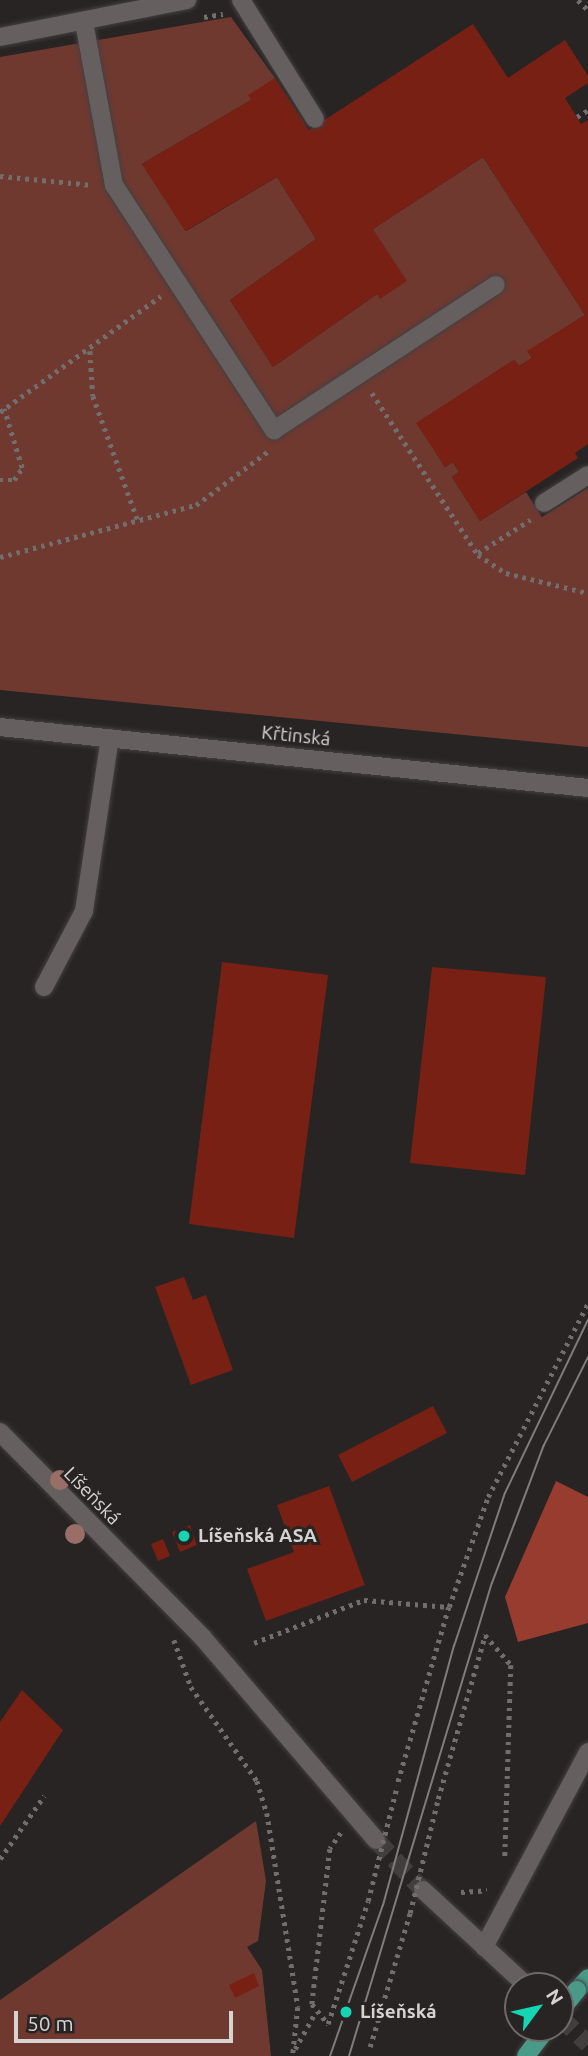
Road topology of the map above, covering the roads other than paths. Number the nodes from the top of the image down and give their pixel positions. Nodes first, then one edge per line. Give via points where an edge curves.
1 (187, 0) edge
2 (240, 0) edge
3 (84, 22) junction
4 (0, 37) edge
5 (315, 118) dead end
6 (496, 285) dead end
7 (588, 475) edge
8 (544, 503) road end
9 (0, 727) edge
10 (110, 738) junction
11 (588, 788) edge
12 (44, 986) dead end
13 (0, 1432) edge
14 (588, 1752) edge
15 (376, 1840) tunnel mouth
16 (423, 1891) tunnel mouth
17 (484, 1947) junction
18 (512, 1972) edge

1 - 3 street
2 - 5 street
3 - 4 street
3 - 6 street via 114,185 274,430
7 - 8 street
9 - 10 street, Křtinská
10 - 11 street, Křtinská
10 - 12 street via 84,911
13 - 15 street, Líšeňská via 189,1624
14 - 17 street
16 - 17 street
17 - 18 street

